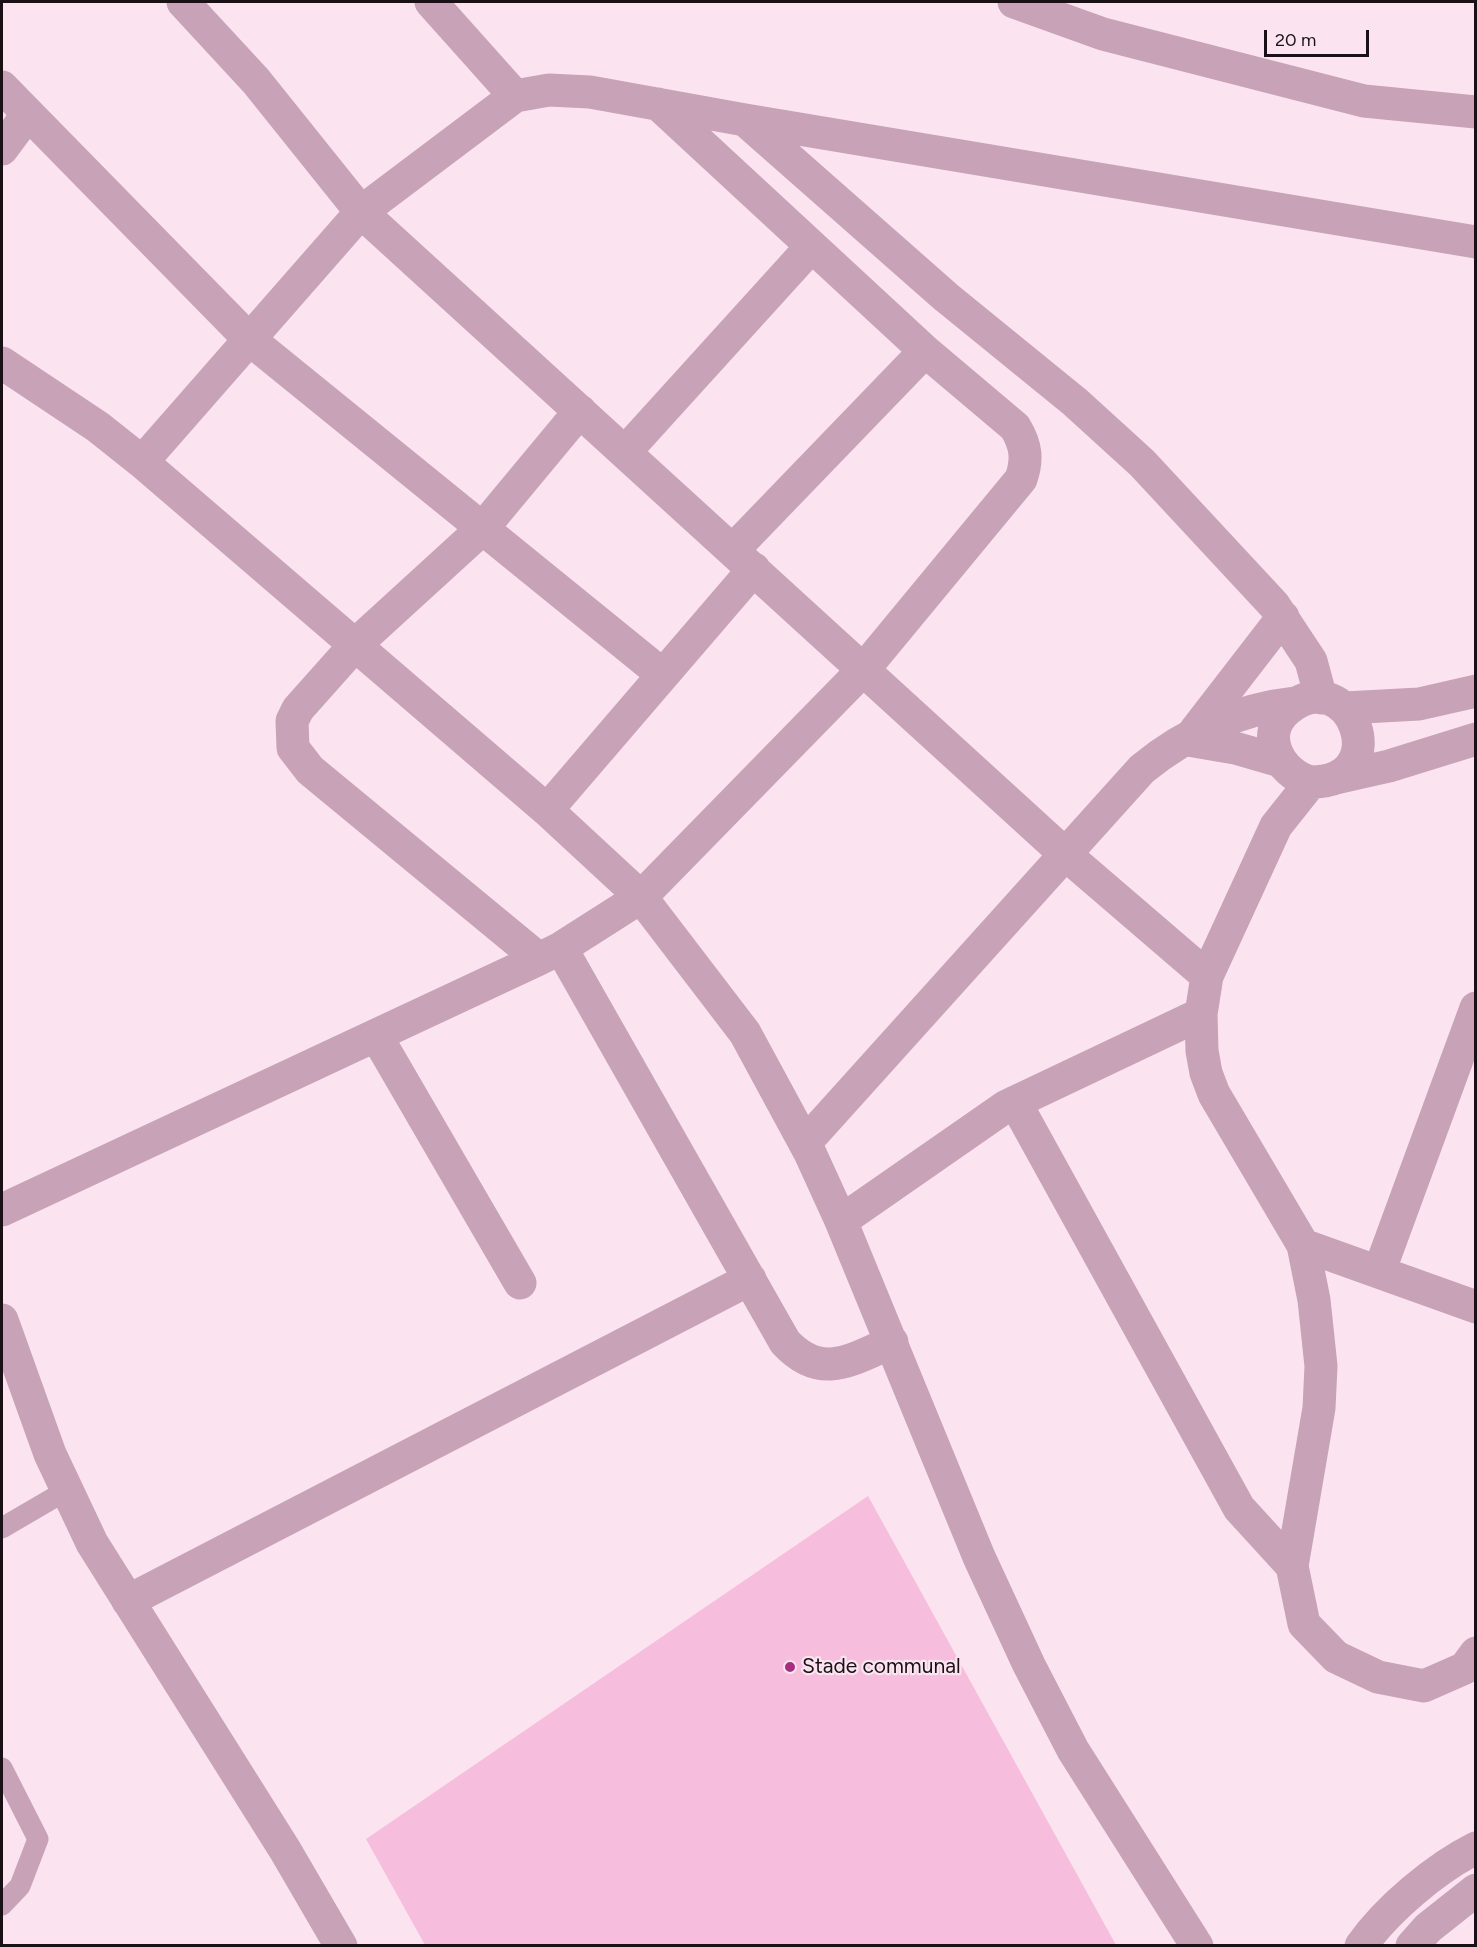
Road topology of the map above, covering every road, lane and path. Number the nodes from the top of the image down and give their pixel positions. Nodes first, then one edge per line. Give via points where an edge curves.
1 (183, 2) edge
2 (431, 2) edge
3 (1014, 2) edge
4 (2, 87) edge
5 (514, 96) junction
6 (658, 104) junction
7 (1476, 112) edge
8 (28, 114) junction
9 (745, 120) junction
10 (2, 149) edge
11 (361, 213) junction
12 (1476, 242) edge
13 (811, 247) junction
14 (249, 339) junction
15 (925, 351) junction
16 (2, 363) edge
17 (2, 390) edge
18 (43, 392) junction
19 (580, 411) junction
20 (626, 452) junction
21 (142, 462) junction
22 (482, 528) junction
23 (743, 559) junction
24 (1282, 617) junction
25 (355, 645) junction
26 (864, 669) junction
27 (663, 675) junction
28 (1476, 691) edge
29 (1320, 703) junction
30 (1476, 739) edge
31 (1188, 740) junction
32 (1303, 772) junction
33 (547, 810) junction
34 (1065, 854) junction
35 (641, 897) junction
36 (550, 954) junction
37 (1207, 976) junction
38 (1476, 1008) edge
39 (1201, 1014) junction
40 (377, 1037) junction
41 (1015, 1102) junction
42 (805, 1143) junction
43 (2, 1210) edge
44 (841, 1221) junction
45 (1303, 1245) junction
46 (1379, 1272) junction
47 (750, 1279) junction
48 (520, 1284) dead end
49 (1476, 1307) edge
50 (2, 1320) edge
51 (892, 1342) junction
52 (67, 1490) junction
53 (2, 1528) edge
54 (1292, 1566) junction
55 (128, 1601) junction
56 (1476, 1653) edge
57 (2, 1768) edge
58 (1476, 1848) edge
59 (1476, 1890) edge
60 (2, 1905) edge
61 (340, 1946) edge
62 (1197, 1946) edge
63 (1361, 1946) edge
64 (1412, 1946) edge

1 - 11 street via 256,81
2 - 5 street
3 - 7 street via 1103,34 1364,101
4 - 8 street
5 - 6 street via 549,90 580,91
5 - 11 street
6 - 9 street
6 - 13 street
8 - 10 street
8 - 14 street
9 - 12 street
9 - 24 street via 946,297 1076,402 1142,463
11 - 14 street
11 - 19 street
13 - 15 street
13 - 20 street
14 - 21 street
14 - 22 street
15 - 23 street
15 - 26 street via 1015,427 1026,452 1025,466 1013,490
16 - 18 street
17 - 18 street
18 - 21 street via 98,427
19 - 20 street
19 - 22 street
20 - 23 street
21 - 25 street
22 - 25 street
22 - 27 street
23 - 26 street
23 - 27 street
24 - 29 street via 1311,661
24 - 31 street
25 - 33 street
25 - 36 street via 297,709 290,735 300,760
26 - 34 street
26 - 35 street
27 - 33 street
28 - 29 street via 1419,704
29 - 31 street via 1267,706 1239,714
29 - 32 street via 1285,712 1278,723 1275,749
29 - 32 street via 1354,718 1359,745 1347,770
30 - 32 street via 1389,766
31 - 32 street via 1235,748
31 - 34 street via 1160,754 1142,769
32 - 37 street
33 - 35 street
34 - 37 street
34 - 42 street
35 - 36 street
35 - 42 street via 745,1033
36 - 40 street
36 - 47 street
37 - 39 street
38 - 46 street
39 - 41 street
39 - 45 street via 1202,1051 1214,1094
40 - 43 street
40 - 48 street
41 - 44 street
41 - 54 street via 1239,1508
42 - 44 street
44 - 51 street
45 - 46 street
45 - 54 street via 1321,1366 1319,1408
46 - 49 street
47 - 51 street via 784,1342 809,1362 841,1364
47 - 55 street
50 - 52 street via 50,1454
51 - 62 street via 979,1557 1034,1674 1073,1750
52 - 53 lane
52 - 55 street via 92,1543
54 - 56 street via 1304,1624 1336,1657 1378,1677 1424,1686 1465,1668
55 - 61 street via 285,1850
57 - 60 lane via 38,1839 20,1886
58 - 63 street via 1454,1859 1405,1899
59 - 64 street via 1428,1928

